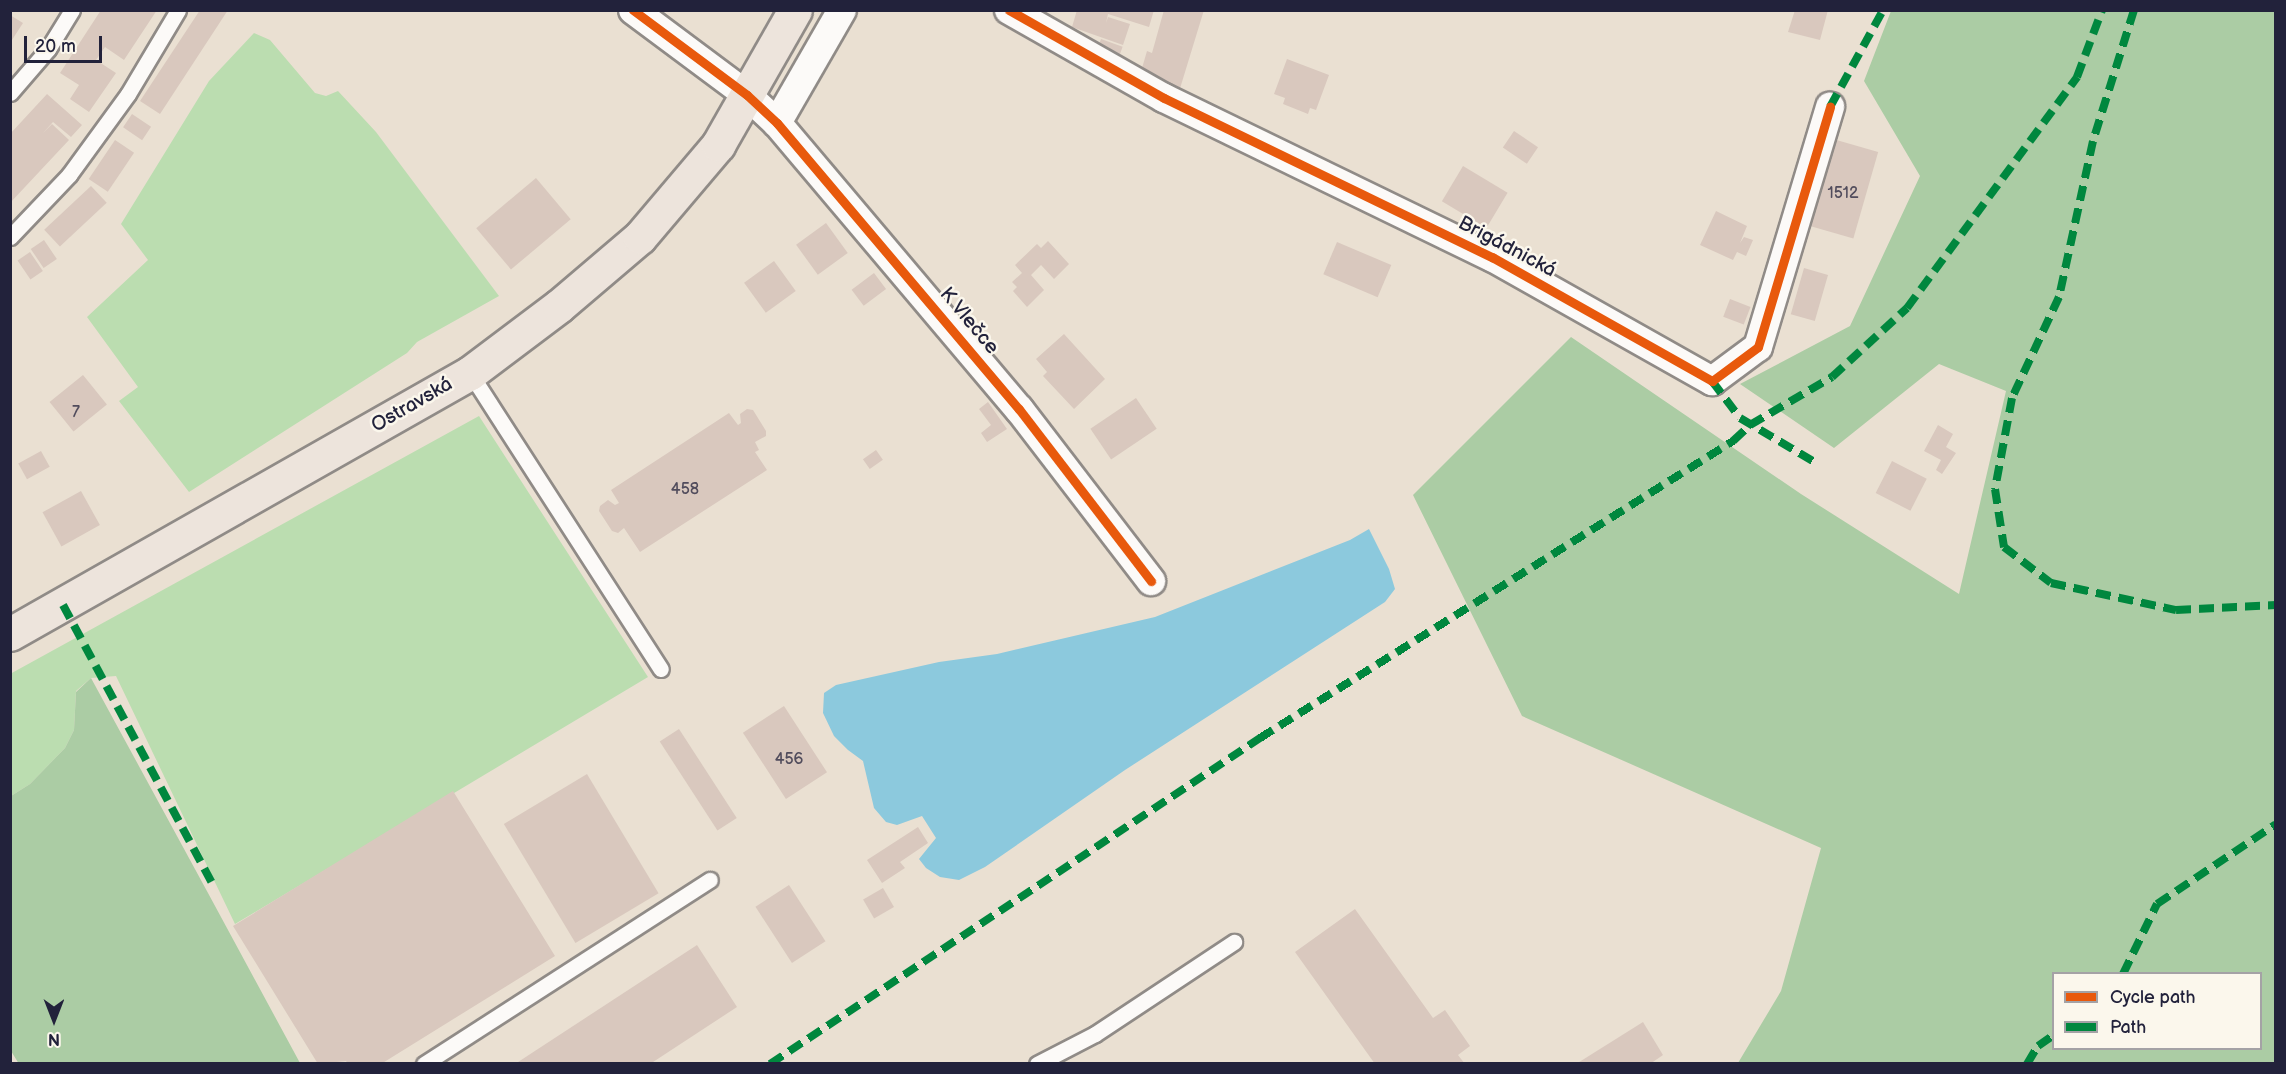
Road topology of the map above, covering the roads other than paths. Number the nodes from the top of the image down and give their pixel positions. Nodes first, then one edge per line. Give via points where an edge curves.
1 (72, 10) edge
2 (178, 10) edge
3 (633, 10) edge
4 (795, 10) edge
5 (842, 10) edge
6 (1009, 10) edge
7 (10, 93) edge
8 (747, 95) junction
9 (1830, 107) dead end
10 (777, 123) junction
11 (10, 237) edge
12 (470, 373) junction
13 (1151, 581) dead end
14 (13, 626) edge
15 (662, 669) dead end
16 (710, 880) dead end
17 (1234, 942) dead end
18 (424, 1064) edge
19 (1037, 1064) edge

1 - 7 lane via 48,49
2 - 11 lane via 128,94 69,175
3 - 8 street
4 - 8 main road, Ostravská
5 - 10 street
6 - 9 street, Brigádnická via 1164,98 1492,257 1712,381 1758,347
8 - 10 street, K Vlečce
8 - 12 main road, Ostravská via 718,145 640,237 559,306
10 - 13 street, K Vlečce via 1019,409
12 - 14 main road, Ostravská
12 - 15 lane
16 - 18 lane
17 - 19 lane via 1095,1034

